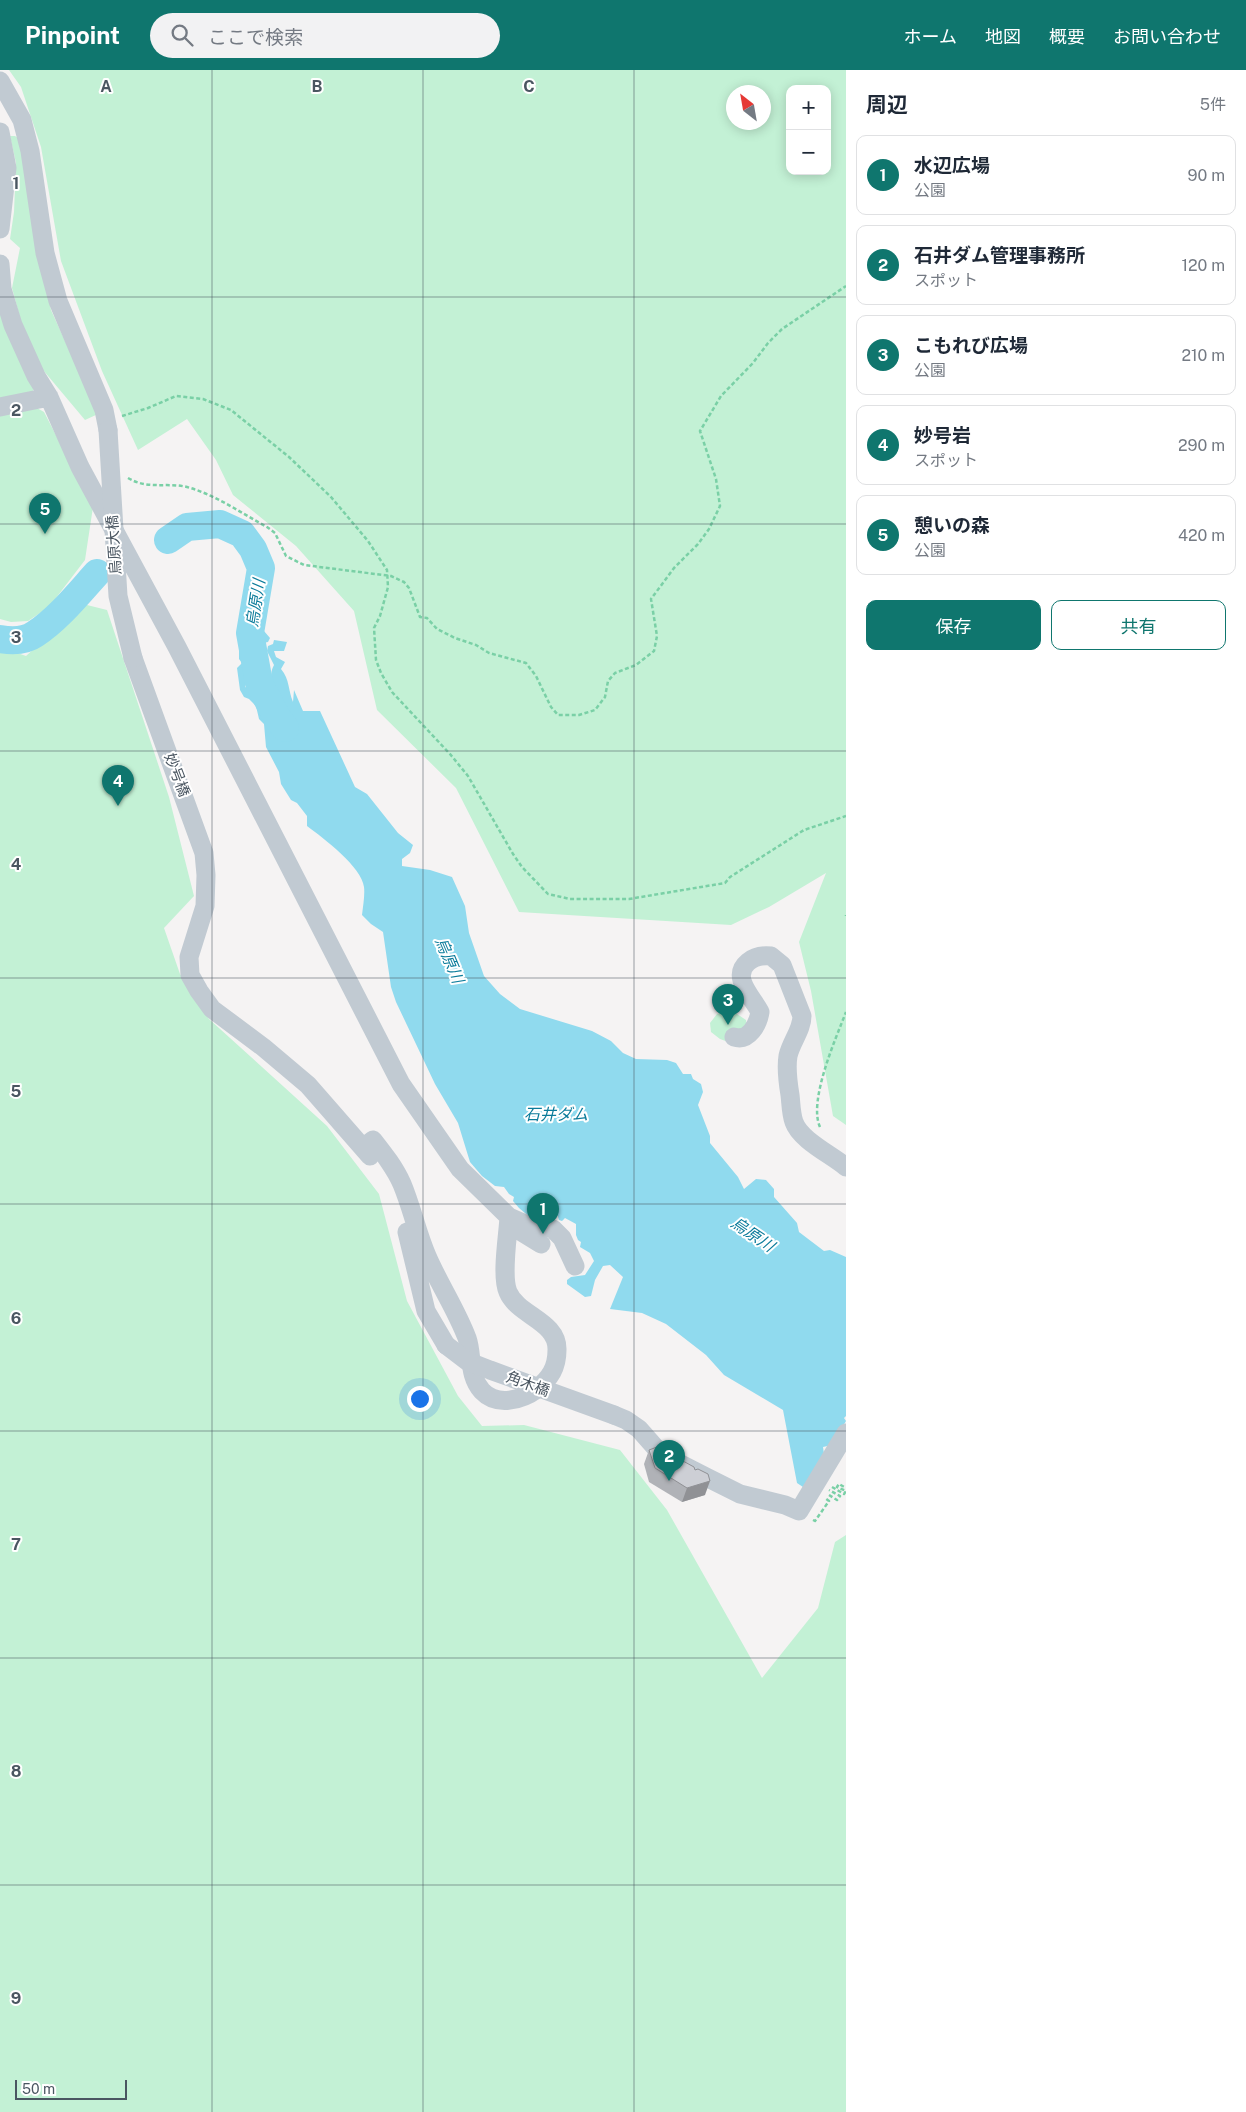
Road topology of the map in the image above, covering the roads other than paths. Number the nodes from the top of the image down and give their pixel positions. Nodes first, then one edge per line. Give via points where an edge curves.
1 (0, 82) edge
2 (0, 132) edge
3 (3, 157) edge
4 (0, 229) edge
5 (0, 264) edge
6 (49, 397) junction
7 (0, 407) edge
8 (156, 721) joint
9 (734, 1037) dead end
10 (364, 1147) junction
11 (846, 1167) edge
12 (509, 1222) junction
13 (542, 1244) dead end
14 (575, 1266) dead end
15 (846, 1433) edge

1 - 8 lane, 烏原大橋, bridge via 22,120 30,151 45,253 58,301 104,410 118,596 134,658
2 - 3 lane
3 - 4 lane via 7,168
5 - 6 lane via 2,289 13,325
6 - 7 lane
6 - 12 lane via 80,467 177,647 401,1084 460,1169
8 - 10 lane, 妙号橋 via 204,853 205,906 189,957 190,974 212,1009 308,1086
9 - 11 lane via 747,1036 759,1021 760,1012 741,978 745,964 753,957 771,956 785,970 802,1016 788,1058 793,1120 821,1151
10 - 12 lane via 373,1140 401,1182 432,1268 468,1340 473,1377 483,1392 497,1401 526,1397 549,1379 557,1351 551,1330 516,1304 504,1282
10 - 15 lane, 角木橋, bridge via 392,1190 406,1227 426,1311 446,1345 467,1361 626,1420 639,1429 661,1454 740,1494 799,1511
12 - 13 lane
12 - 14 lane via 553,1229 562,1238

